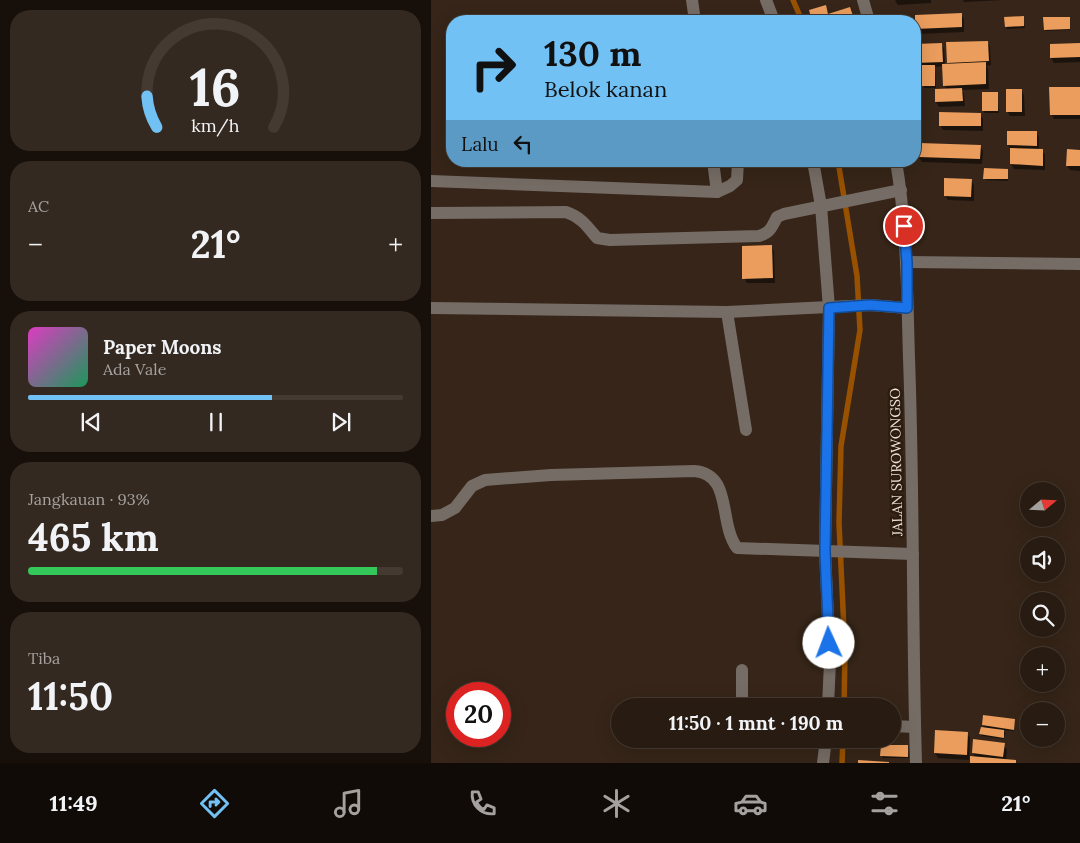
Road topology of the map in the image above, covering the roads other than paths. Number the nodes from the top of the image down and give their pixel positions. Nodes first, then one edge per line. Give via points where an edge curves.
1 (692, 0) edge
2 (766, 0) edge
3 (863, 0) edge
4 (694, 15) edge
5 (772, 15) edge
6 (867, 15) edge
7 (714, 167) edge
8 (738, 167) edge
9 (815, 167) edge
10 (897, 167) edge
11 (431, 181) edge
12 (901, 190) junction
13 (717, 192) junction
14 (827, 204) junction
15 (431, 214) edge
16 (907, 262) junction
17 (1080, 264) edge
18 (431, 308) edge
19 (829, 308) junction
20 (907, 308) junction
21 (727, 312) junction
22 (746, 430) dead end
23 (431, 516) edge
24 (830, 551) junction
25 (913, 554) junction
26 (742, 670) dead end
27 (742, 698) edge
28 (829, 698) edge
29 (901, 726) edge
30 (915, 727) junction
31 (825, 748) edge
32 (823, 763) edge
33 (916, 763) edge

1 - 4 street
2 - 5 street
3 - 6 street
7 - 13 street
8 - 13 street via 737,180
9 - 14 street
10 - 12 street, JALAN SUROWONGSO
11 - 13 street
12 - 14 street
12 - 16 street, JALAN SUROWONGSO
14 - 15 street via 777,217 772,229 759,236 610,240 597,238 583,220 566,212
14 - 19 street
16 - 17 street
16 - 20 street, JALAN SUROWONGSO
18 - 21 street
19 - 20 street via 870,305
19 - 21 street
19 - 24 street
20 - 25 street, JALAN SUROWONGSO
21 - 22 street
23 - 24 street via 442,515 455,508 472,486 485,480 704,472 713,477 720,490 731,539 737,548
24 - 25 street
24 - 28 street
25 - 30 street, JALAN SUROWONGSO
26 - 27 street
29 - 30 street
30 - 33 street, JALAN SUROWONGSO
31 - 32 street

